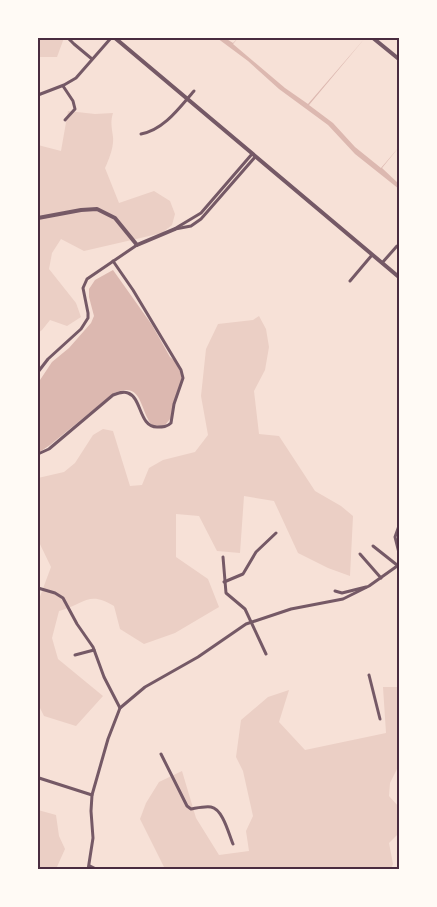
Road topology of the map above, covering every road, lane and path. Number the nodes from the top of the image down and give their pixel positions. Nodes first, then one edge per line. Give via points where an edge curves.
1 (68, 38) edge
2 (111, 38) edge
3 (115, 38) edge
4 (373, 38) edge
5 (92, 59) junction
6 (400, 60) edge
7 (63, 86) junction
8 (194, 91) dead end
9 (38, 95) edge
10 (187, 98) junction
11 (65, 120) dead end
12 (141, 134) dead end
13 (254, 156) junction
14 (38, 218) edge
15 (176, 229) joint
16 (137, 245) junction
17 (400, 249) edge
18 (372, 255) junction
19 (114, 261) junction
20 (382, 263) junction
21 (400, 278) edge
22 (350, 281) dead end
23 (38, 372) edge
24 (38, 454) edge
25 (400, 523) edge
26 (276, 533) dead end
27 (373, 546) dead end
28 (360, 554) dead end
29 (223, 557) dead end
30 (400, 557) edge
31 (398, 565) edge
32 (381, 578) junction
33 (224, 582) junction
34 (369, 586) junction
35 (38, 588) edge
36 (335, 591) dead end
37 (251, 622) junction
38 (94, 650) junction
39 (266, 654) dead end
40 (75, 655) dead end
41 (369, 675) dead end
42 (120, 708) junction
43 (380, 719) dead end
44 (161, 754) dead end
45 (39, 778) dead end
46 (92, 795) junction
47 (233, 844) dead end
48 (89, 868) edge
49 (98, 870) edge

1 - 5 street
2 - 5 street
3 - 10 street
4 - 6 street
5 - 7 street via 76,78
7 - 9 street
7 - 11 street via 75,109
8 - 10 street
10 - 12 street via 164,123
10 - 13 street
13 - 15 street via 201,219
13 - 18 street
14 - 16 street via 97,209 115,218
15 - 16 street
16 - 19 street
17 - 20 street via 397,246
18 - 20 street
18 - 22 street
19 - 23 street via 87,279 83,288 88,318
19 - 24 street via 181,370 183,378 171,423 153,428 147,423 135,398 123,392 113,395
20 - 21 street
25 - 30 street via 395,537
26 - 33 street via 256,552 243,574
27 - 31 street
28 - 32 street
29 - 33 street
31 - 32 street
32 - 34 street
33 - 37 street via 226,593 243,606
34 - 36 street via 342,593
34 - 37 street via 343,600 291,609
35 - 38 street via 64,598
37 - 39 street
37 - 42 street via 145,687
38 - 40 street
38 - 42 street
41 - 43 street
42 - 46 street
44 - 47 street via 187,806 191,809 216,809
45 - 46 street
46 - 48 street
48 - 49 street

